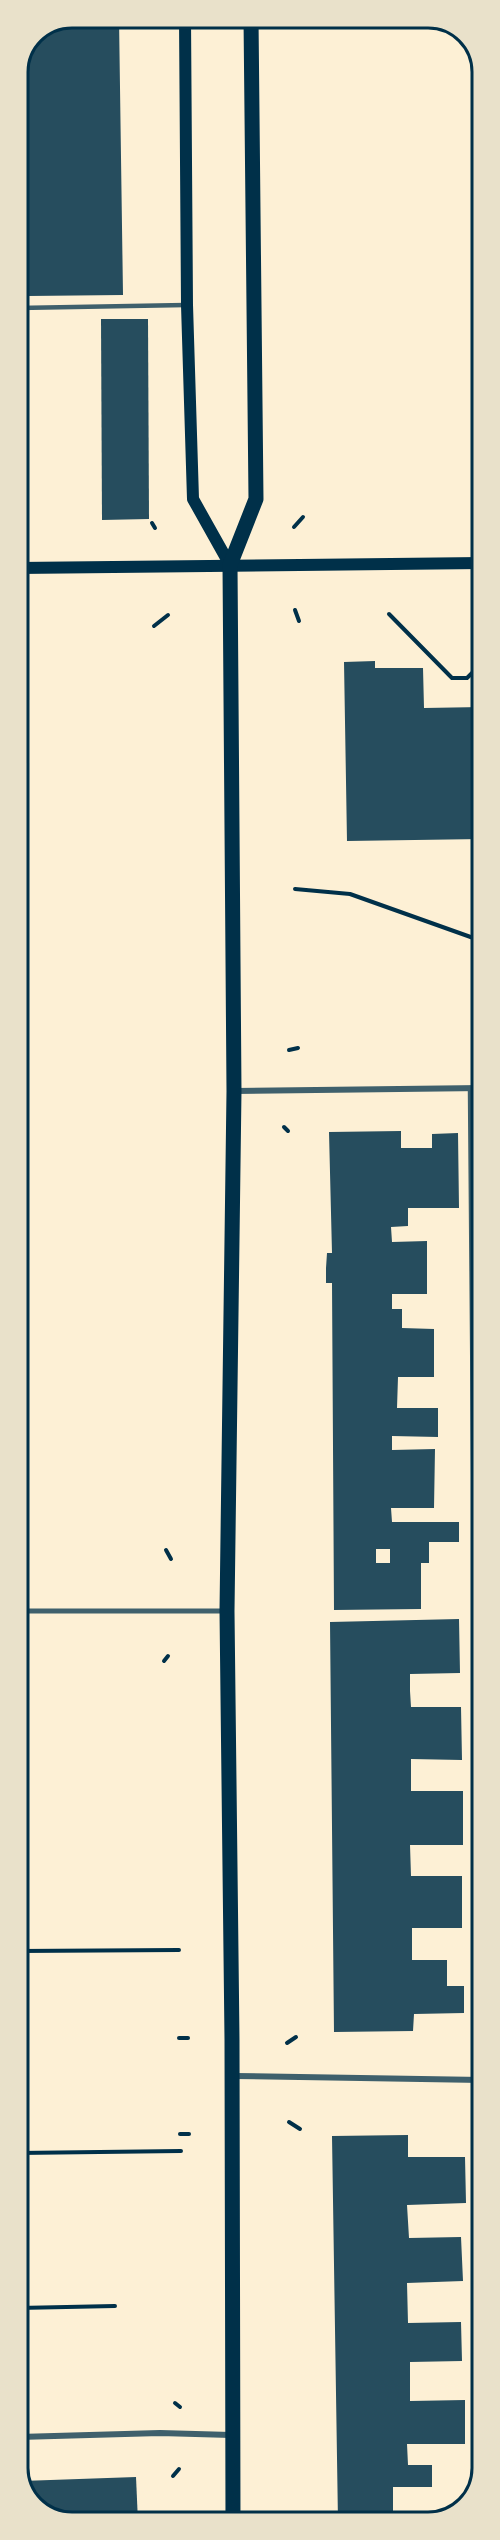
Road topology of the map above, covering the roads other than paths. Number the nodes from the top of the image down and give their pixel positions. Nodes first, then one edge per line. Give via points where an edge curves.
1 (185, 28) edge
2 (251, 28) edge
3 (187, 305) junction
4 (28, 308) edge
5 (471, 563) edge
6 (230, 566) junction
7 (28, 568) edge
8 (470, 1088) joint
9 (234, 1091) junction
10 (471, 1187) edge
11 (29, 1611) edge
12 (227, 1611) junction
13 (232, 2076) junction
14 (471, 2080) edge
15 (232, 2435) junction
16 (29, 2437) edge
17 (233, 2511) edge

1 - 3 main road
2 - 6 main road via 256,499
3 - 4 lane
3 - 6 main road via 193,499
5 - 6 main road
6 - 7 main road
6 - 9 main road
8 - 9 street
8 - 10 lane
9 - 12 main road
11 - 12 street
12 - 13 main road
13 - 14 street
13 - 15 main road
15 - 16 street
15 - 17 main road

